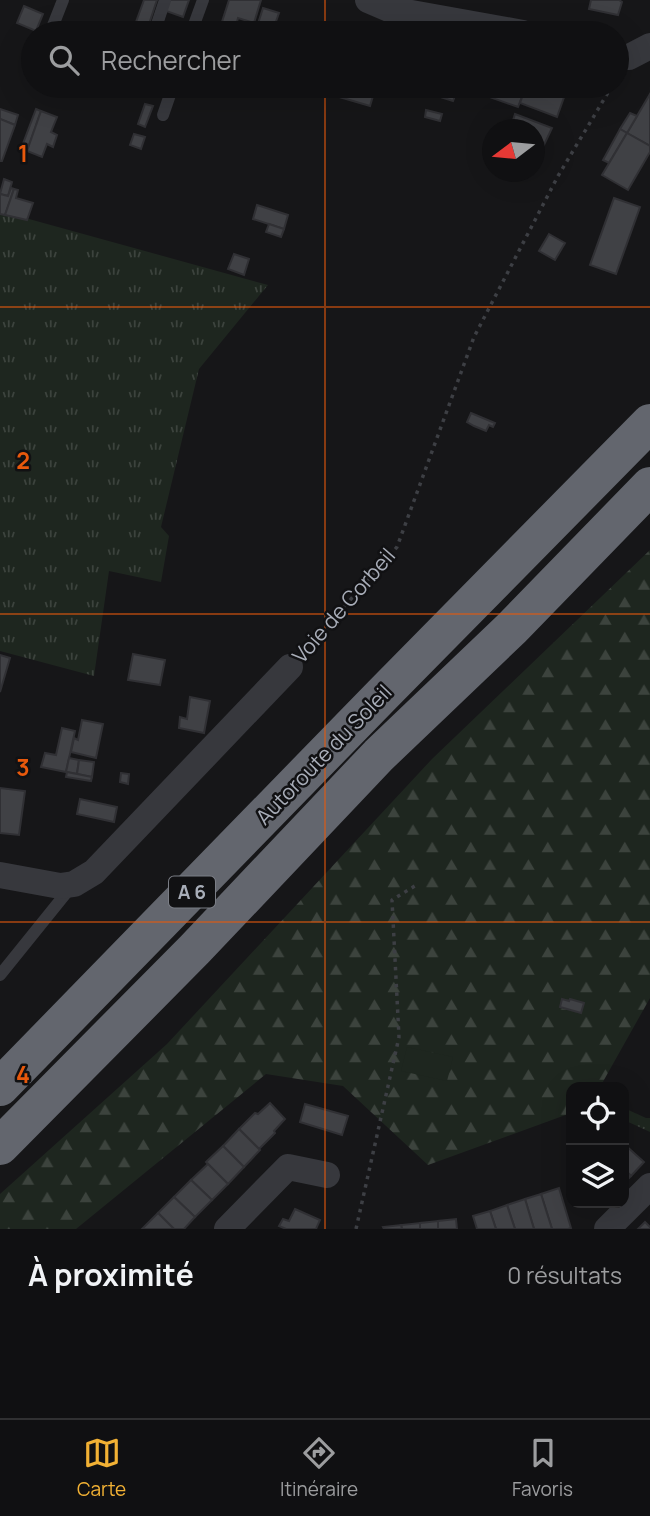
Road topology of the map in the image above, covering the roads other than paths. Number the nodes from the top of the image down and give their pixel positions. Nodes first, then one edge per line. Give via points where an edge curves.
1 (63, 0) edge
2 (165, 0) edge
3 (203, 0) edge
4 (368, 0) edge
5 (55, 21) edge
6 (158, 21) edge
7 (195, 21) edge
8 (456, 21) edge
9 (169, 98) edge
10 (163, 116) dead end
11 (650, 423) edge
12 (650, 486) edge
13 (290, 667) road end
14 (0, 875) edge
15 (74, 884) junction
16 (0, 975) edge
17 (0, 1087) edge
18 (0, 1146) edge
19 (327, 1175) dead end
20 (650, 1185) edge
21 (227, 1229) edge
22 (607, 1229) edge

1 - 5 lane
2 - 6 lane
3 - 7 lane
4 - 8 street via 389,9
9 - 10 lane
11 - 17 highway, Autoroute du Soleil / A 6
12 - 18 highway, Autoroute du Soleil / A 6 via 512,628 379,755
13 - 15 street, Voie de Corbeil via 94,872
14 - 15 street via 60,886
15 - 16 lane, Voie de Corbeil
19 - 21 street via 288,1167
20 - 22 street

